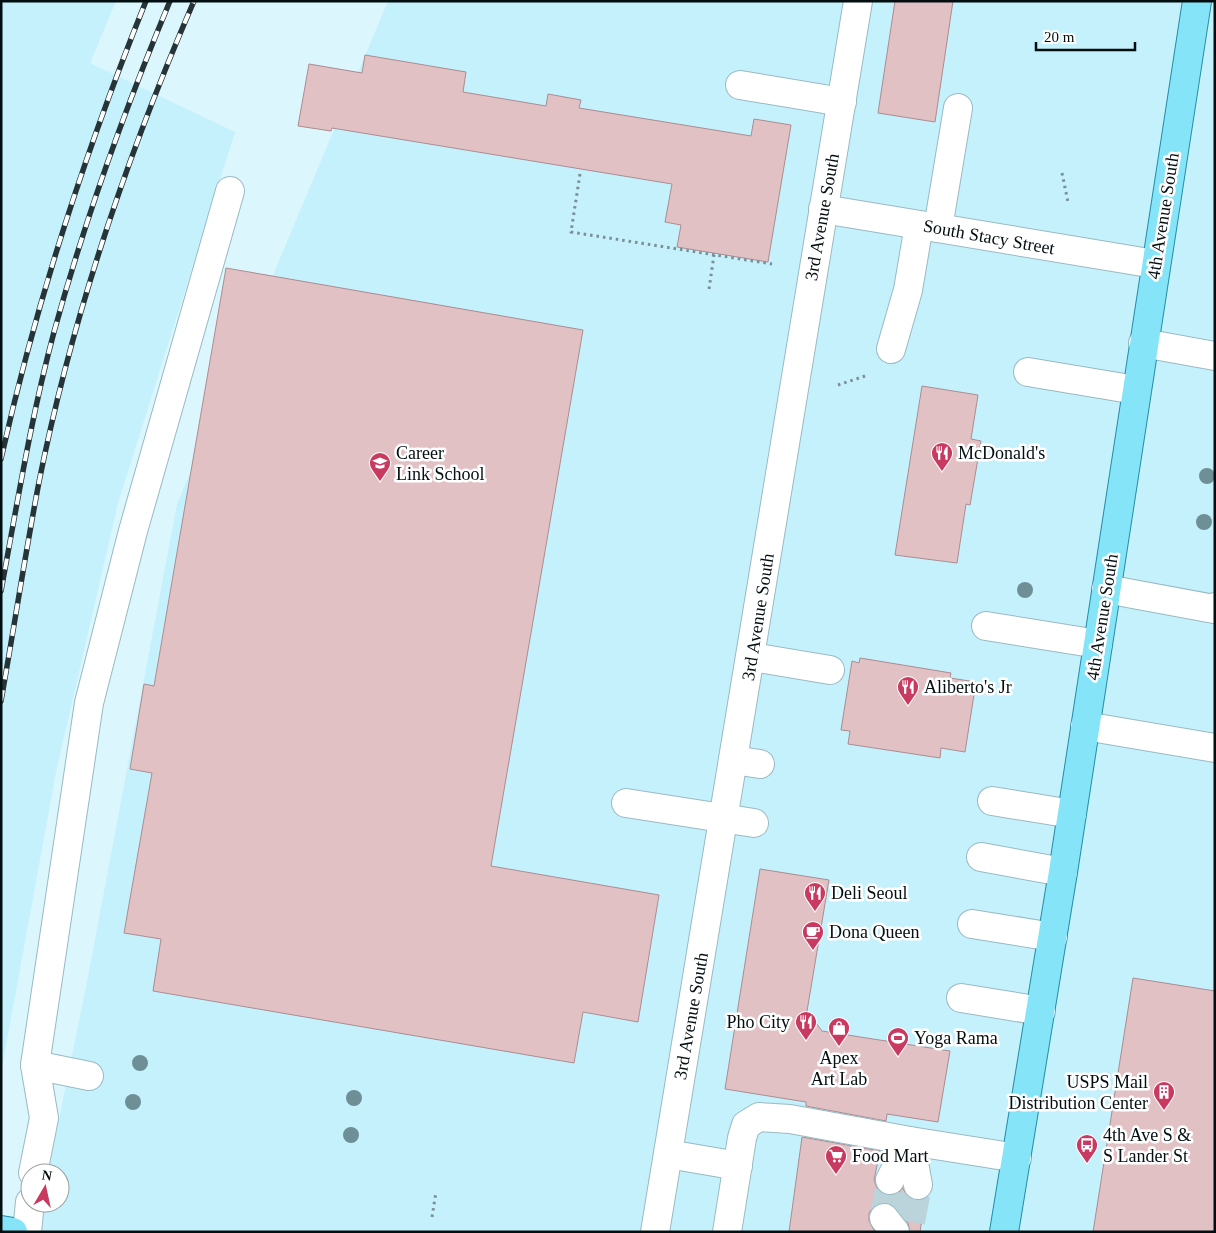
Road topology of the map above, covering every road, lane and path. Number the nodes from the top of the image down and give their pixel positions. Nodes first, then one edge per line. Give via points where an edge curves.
1 (858, 1) edge
2 (1197, 1) edge
3 (740, 85) dead end
4 (842, 102) junction
5 (958, 108) dead end
6 (1062, 172) dead end
7 (580, 174) dead end
8 (230, 191) dead end
9 (1068, 202) dead end
10 (823, 208) junction
11 (928, 226) junction
12 (714, 255) junction
13 (772, 264) dead end
14 (1155, 264) junction
15 (709, 289) dead end
16 (1143, 343) junction
17 (891, 349) dead end
18 (1215, 356) edge
19 (1028, 372) dead end
20 (868, 375) dead end
21 (838, 385) dead end
22 (1136, 390) junction
23 (1106, 589) junction
24 (1215, 607) edge
25 (986, 626) dead end
26 (1098, 644) junction
27 (752, 657) junction
28 (830, 670) dead end
29 (1085, 726) junction
30 (1215, 748) edge
31 (733, 760) junction
32 (760, 764) dead end
33 (992, 801) dead end
34 (626, 803) dead end
35 (1072, 814) junction
36 (724, 818) junction
37 (754, 823) dead end
38 (981, 857) dead end
39 (1063, 872) junction
40 (972, 924) dead end
41 (1053, 937) junction
42 (961, 998) dead end
43 (1041, 1011) junction
44 (35, 1065) junction
45 (90, 1076) dead end
46 (910, 1141) junction
47 (668, 1154) junction
48 (1017, 1158) junction
49 (35, 1163) edge
50 (738, 1166) junction
51 (890, 1180) tunnel mouth
52 (918, 1185) tunnel mouth
53 (436, 1192) dead end
54 (29, 1213) edge
55 (432, 1217) dead end
56 (1, 1230) edge
57 (13, 1232) edge
58 (27, 1232) edge
59 (655, 1232) edge
60 (727, 1232) edge
61 (1004, 1232) edge

1 - 4 street, 3rd Avenue South
2 - 14 main road, 4th Avenue South
3 - 4 street
4 - 10 street, 3rd Avenue South
5 - 11 street
6 - 9 path
7 - 12 path via 571,232
8 - 44 street via 133,531 89,703
10 - 11 street, South Stacy Street
10 - 27 street, 3rd Avenue South
11 - 14 street, South Stacy Street
11 - 17 street
12 - 13 path
12 - 15 path
14 - 16 main road, 4th Avenue South
16 - 18 street
16 - 22 main road, 4th Avenue South
19 - 22 street
20 - 21 path
22 - 23 main road, 4th Avenue South
23 - 24 street
23 - 26 main road, 4th Avenue South
25 - 26 street
26 - 29 main road, 4th Avenue South
27 - 28 street
27 - 31 street, 3rd Avenue South
29 - 30 street
29 - 35 main road, 4th Avenue South
31 - 32 street
31 - 36 street, 3rd Avenue South
33 - 35 street
34 - 36 street
35 - 39 main road, 4th Avenue South
36 - 37 street
36 - 47 street, 3rd Avenue South
38 - 39 street
39 - 41 main road, 4th Avenue South
40 - 41 street
41 - 43 main road, 4th Avenue South
42 - 43 street
43 - 48 main road, 4th Avenue South
44 - 45 street
44 - 49 street via 44,1118
46 - 48 street
46 - 50 street via 790,1119 759,1117 746,1125
46 - 51 street
46 - 52 street
47 - 50 street
47 - 59 street, 3rd Avenue South
48 - 61 main road, 4th Avenue South
50 - 60 street
53 - 55 path
54 - 58 street
56 - 57 main road

